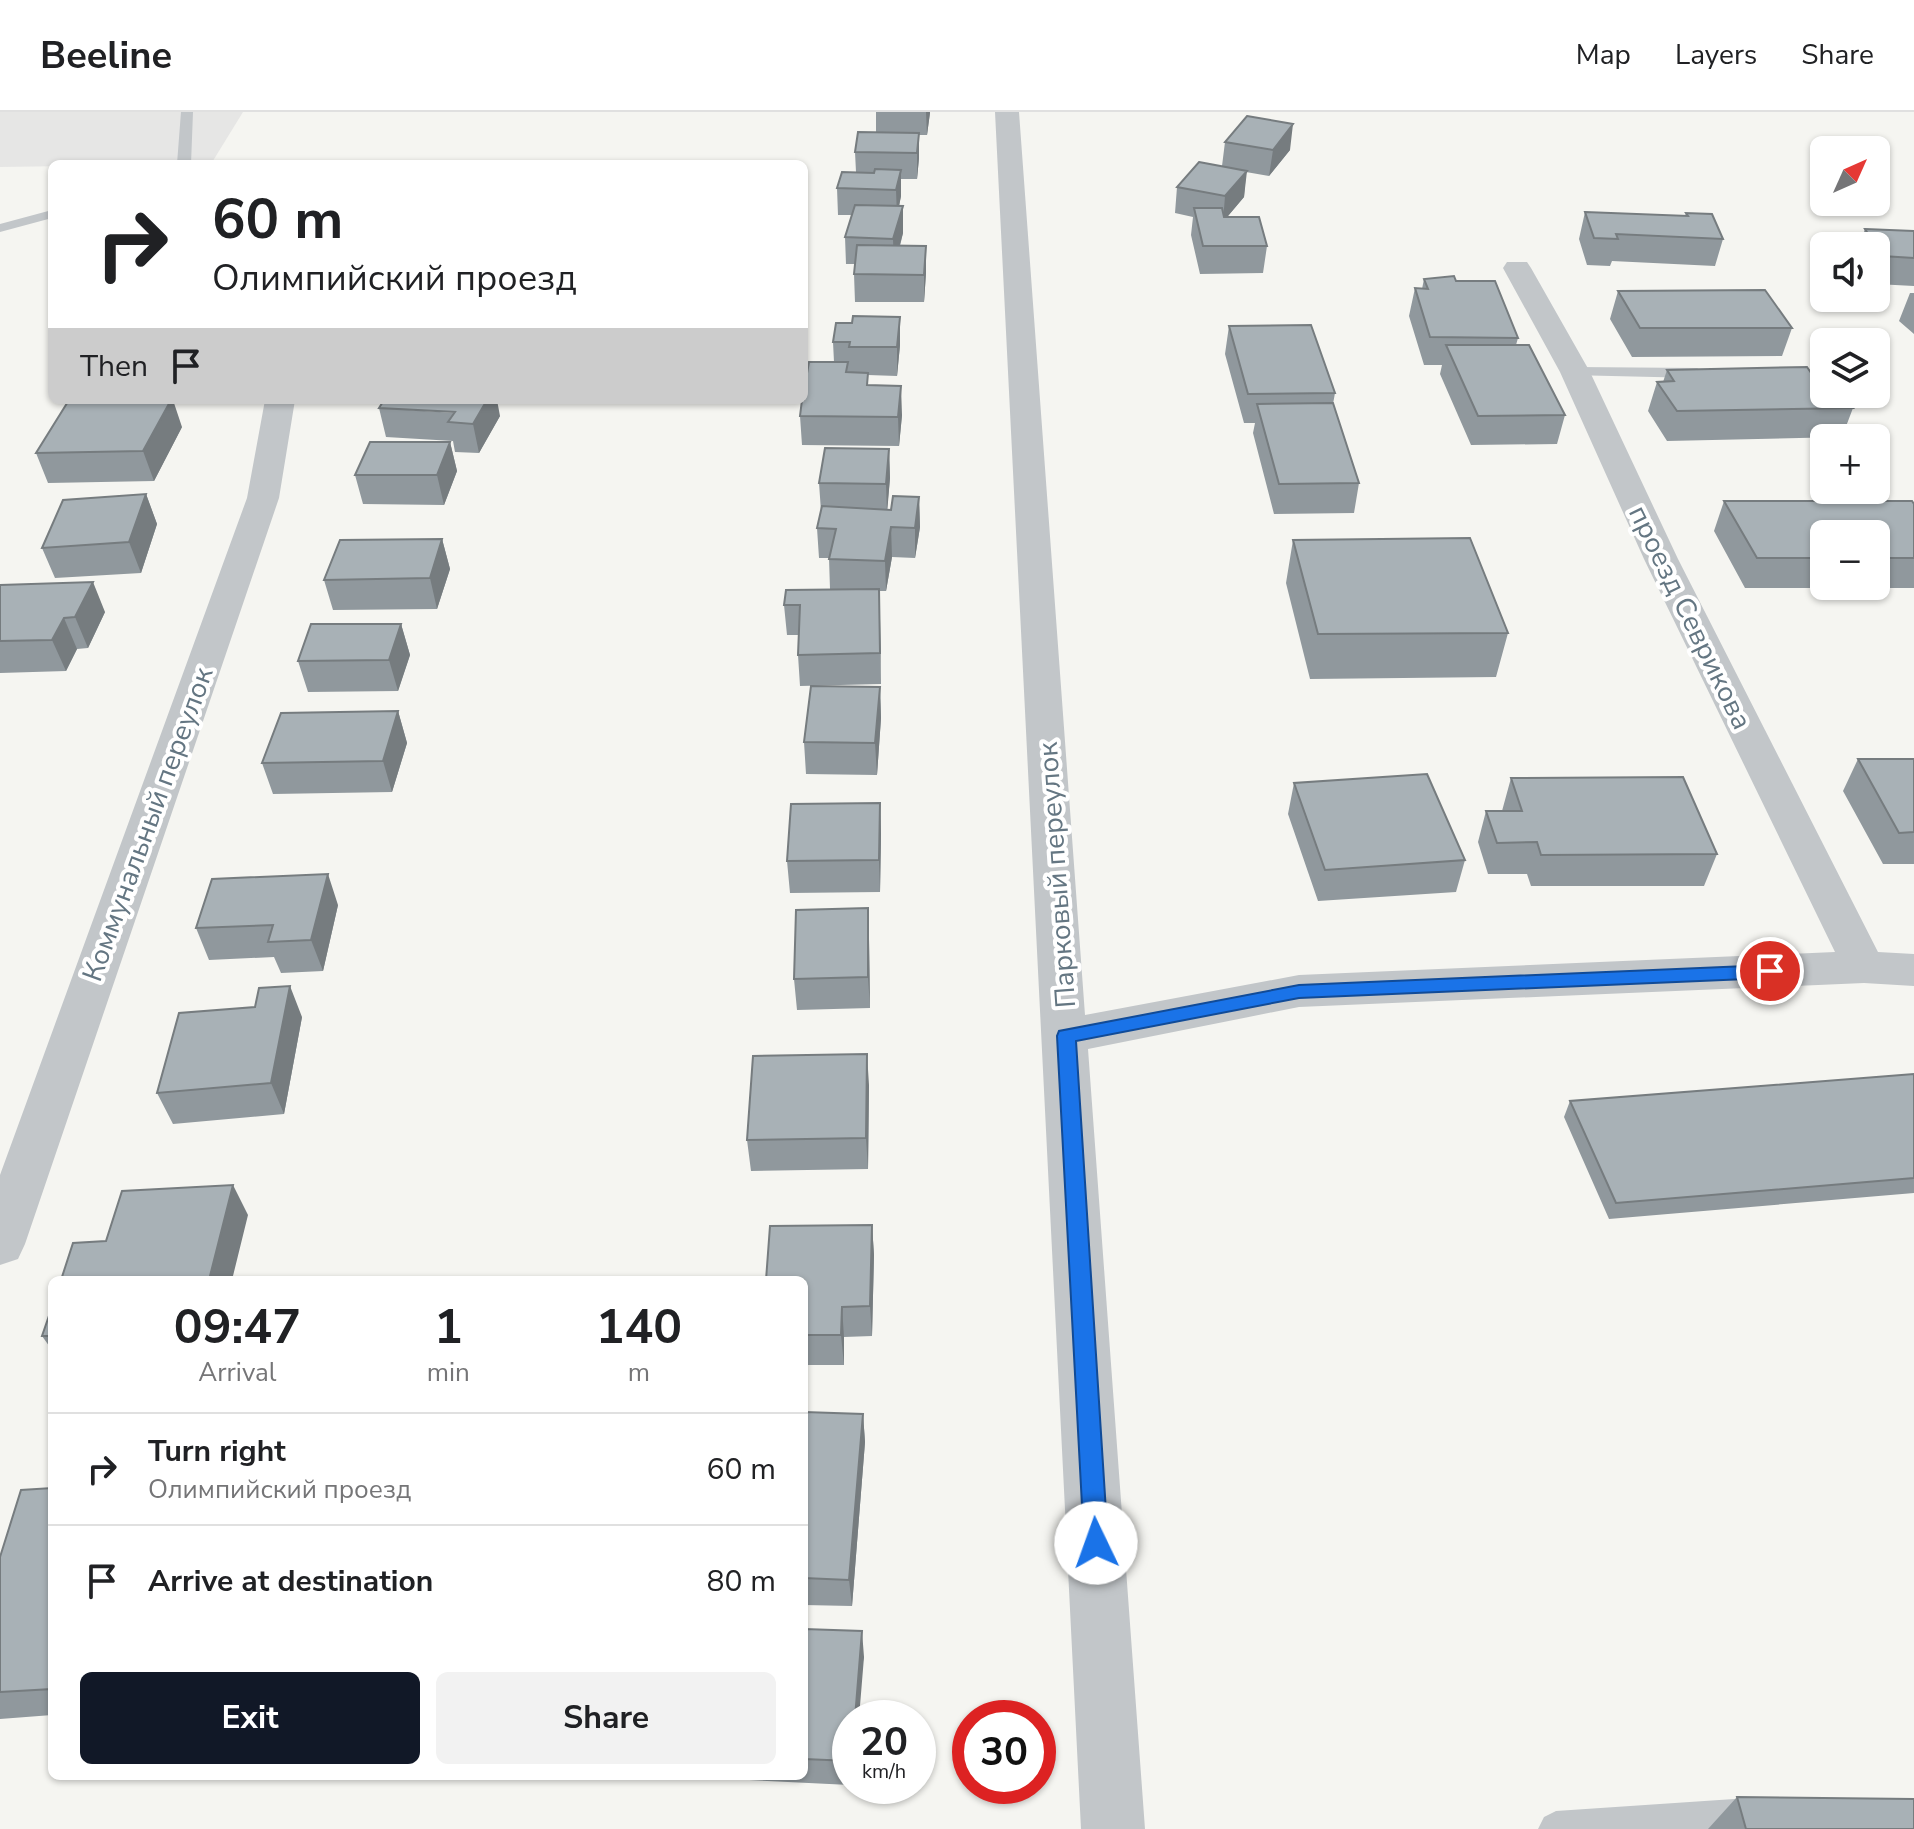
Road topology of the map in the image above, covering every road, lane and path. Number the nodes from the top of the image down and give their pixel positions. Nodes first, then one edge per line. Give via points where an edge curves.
1 (187, 112) edge
2 (1007, 112) edge
3 (184, 160) edge
4 (48, 215) edge
5 (0, 228) edge
6 (1517, 268) dead end
7 (1575, 372) junction
8 (1715, 373) edge
9 (279, 404) edge
10 (1864, 967) junction
11 (1914, 970) edge
12 (1066, 1036) junction
13 (9, 1198) edge
14 (0, 1244) edge
15 (1774, 1814) edge
16 (1113, 1829) edge
17 (1556, 1829) edge

1 - 3 lane
2 - 12 street, Парковый переулок
4 - 5 lane
6 - 7 street, проезд Севрикова
7 - 8 lane
7 - 10 street, проезд Севрикова via 1661,559
9 - 13 street, Коммунальный переулок via 263,498
10 - 11 street
10 - 12 street via 1299,991
12 - 16 street, Парковый переулок
13 - 14 street, Коммунальный переулок
15 - 17 lane

